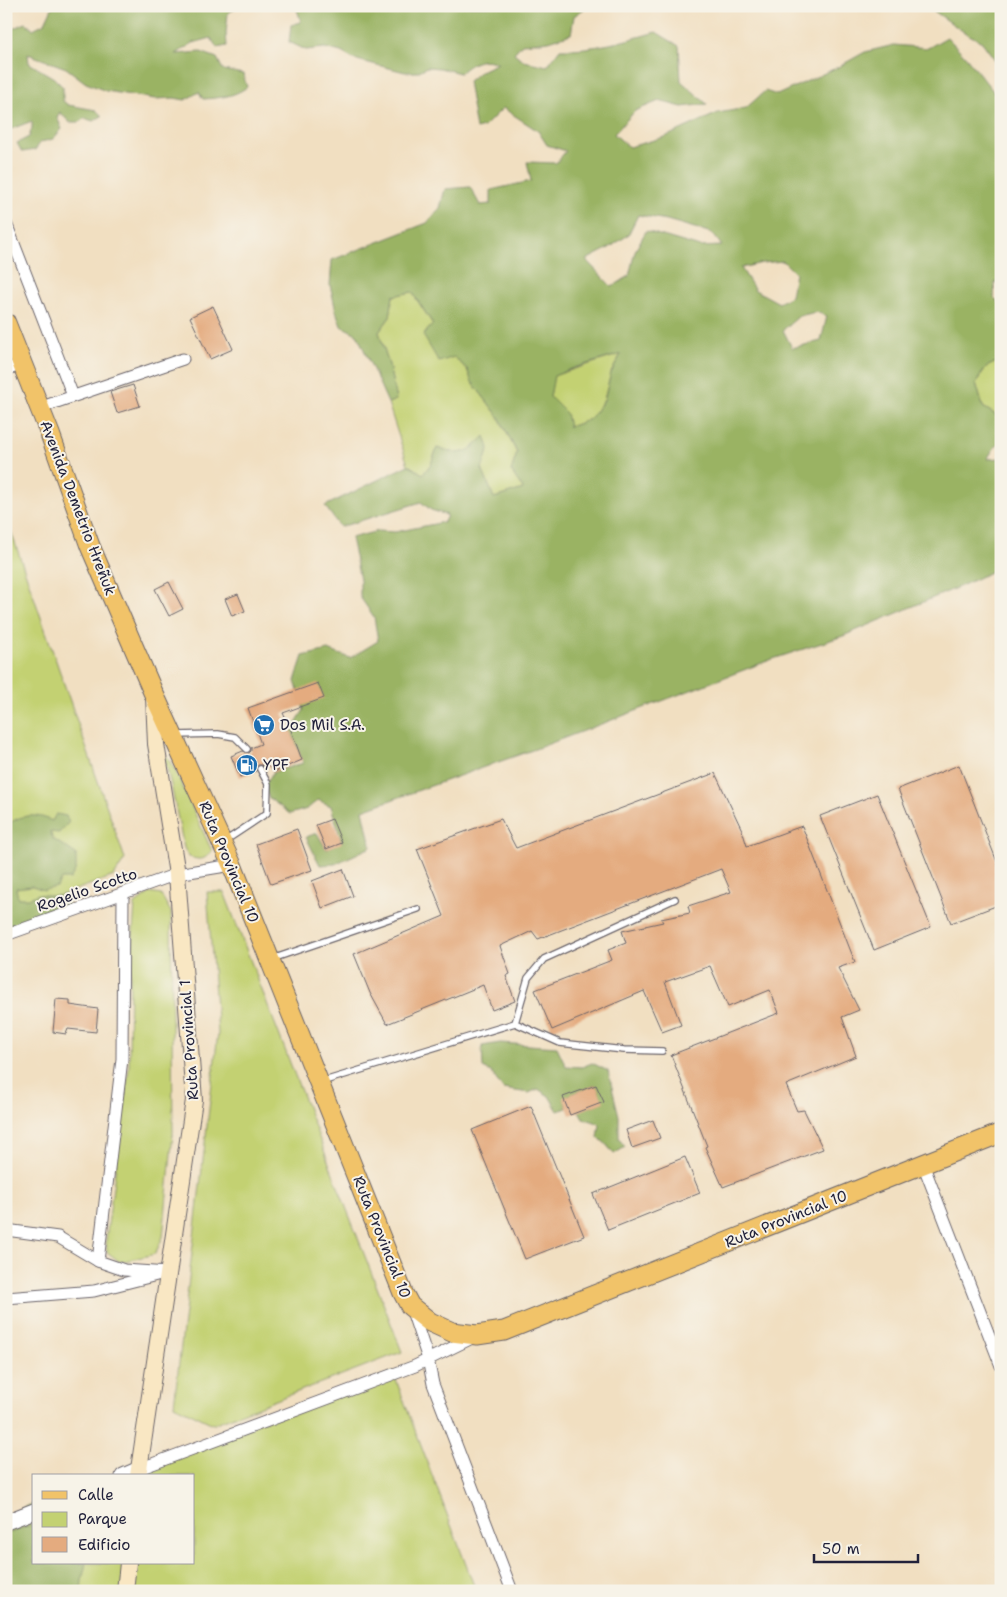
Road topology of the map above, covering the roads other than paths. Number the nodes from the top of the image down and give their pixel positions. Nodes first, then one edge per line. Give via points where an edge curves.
1 (6, 223) edge
2 (6, 323) edge
3 (183, 359) dead end
4 (14, 367) edge
5 (73, 396) junction
6 (39, 408) junction
7 (154, 692) junction
8 (174, 736) junction
9 (247, 750) dead end
10 (260, 769) dead end
11 (223, 843) junction
12 (232, 865) junction
13 (177, 874) junction
14 (124, 893) junction
15 (675, 899) dead end
16 (418, 909) dead end
17 (6, 934) edge
18 (270, 960) junction
19 (514, 1023) junction
20 (662, 1051) dead end
21 (319, 1083) junction
22 (1001, 1133) edge
23 (923, 1164) junction
24 (6, 1230) edge
25 (98, 1261) junction
26 (168, 1273) junction
27 (6, 1298) edge
28 (410, 1306) junction
29 (477, 1336) junction
30 (428, 1360) junction
31 (1001, 1366) edge
32 (139, 1473) edge
33 (32, 1512) edge
34 (6, 1522) edge
35 (128, 1564) edge
36 (125, 1591) edge
37 (512, 1591) edge

1 - 5 street
2 - 4 main road, Avenida Demetrio Hreñuk
3 - 5 street
4 - 6 main road, Avenida Demetrio Hreñuk
5 - 6 street
6 - 7 main road, Avenida Demetrio Hreñuk via 90,546
7 - 8 main road, Ruta Provincial 10
7 - 13 main road, Ruta Provincial 1 via 156,744
8 - 9 lane via 218,734 235,737
8 - 11 main road, Ruta Provincial 10
10 - 11 lane via 268,784 267,813
11 - 12 main road, Ruta Provincial 10
12 - 13 street, Rogelio Scotto
12 - 18 main road, Ruta Provincial 10
13 - 14 street, Rogelio Scotto
13 - 26 main road, Ruta Provincial 1 via 194,1100
14 - 17 street, Rogelio Scotto
14 - 25 street via 122,1059
15 - 19 lane via 544,959 528,978
16 - 18 lane
18 - 21 main road, Ruta Provincial 10
19 - 20 lane via 560,1043
19 - 21 lane
21 - 28 main road, Ruta Provincial 10
22 - 23 main road, Ruta Provincial 10
23 - 29 main road, Ruta Provincial 10 via 504,1331
23 - 31 street
24 - 25 street via 58,1237
25 - 26 street via 124,1270
26 - 27 street via 94,1291
26 - 32 main road, Ruta Provincial 1
28 - 29 main road, Ruta Provincial 10 via 430,1322 452,1332
28 - 30 street
29 - 30 street
30 - 32 street
30 - 37 street via 433,1384
33 - 34 street
35 - 36 main road

